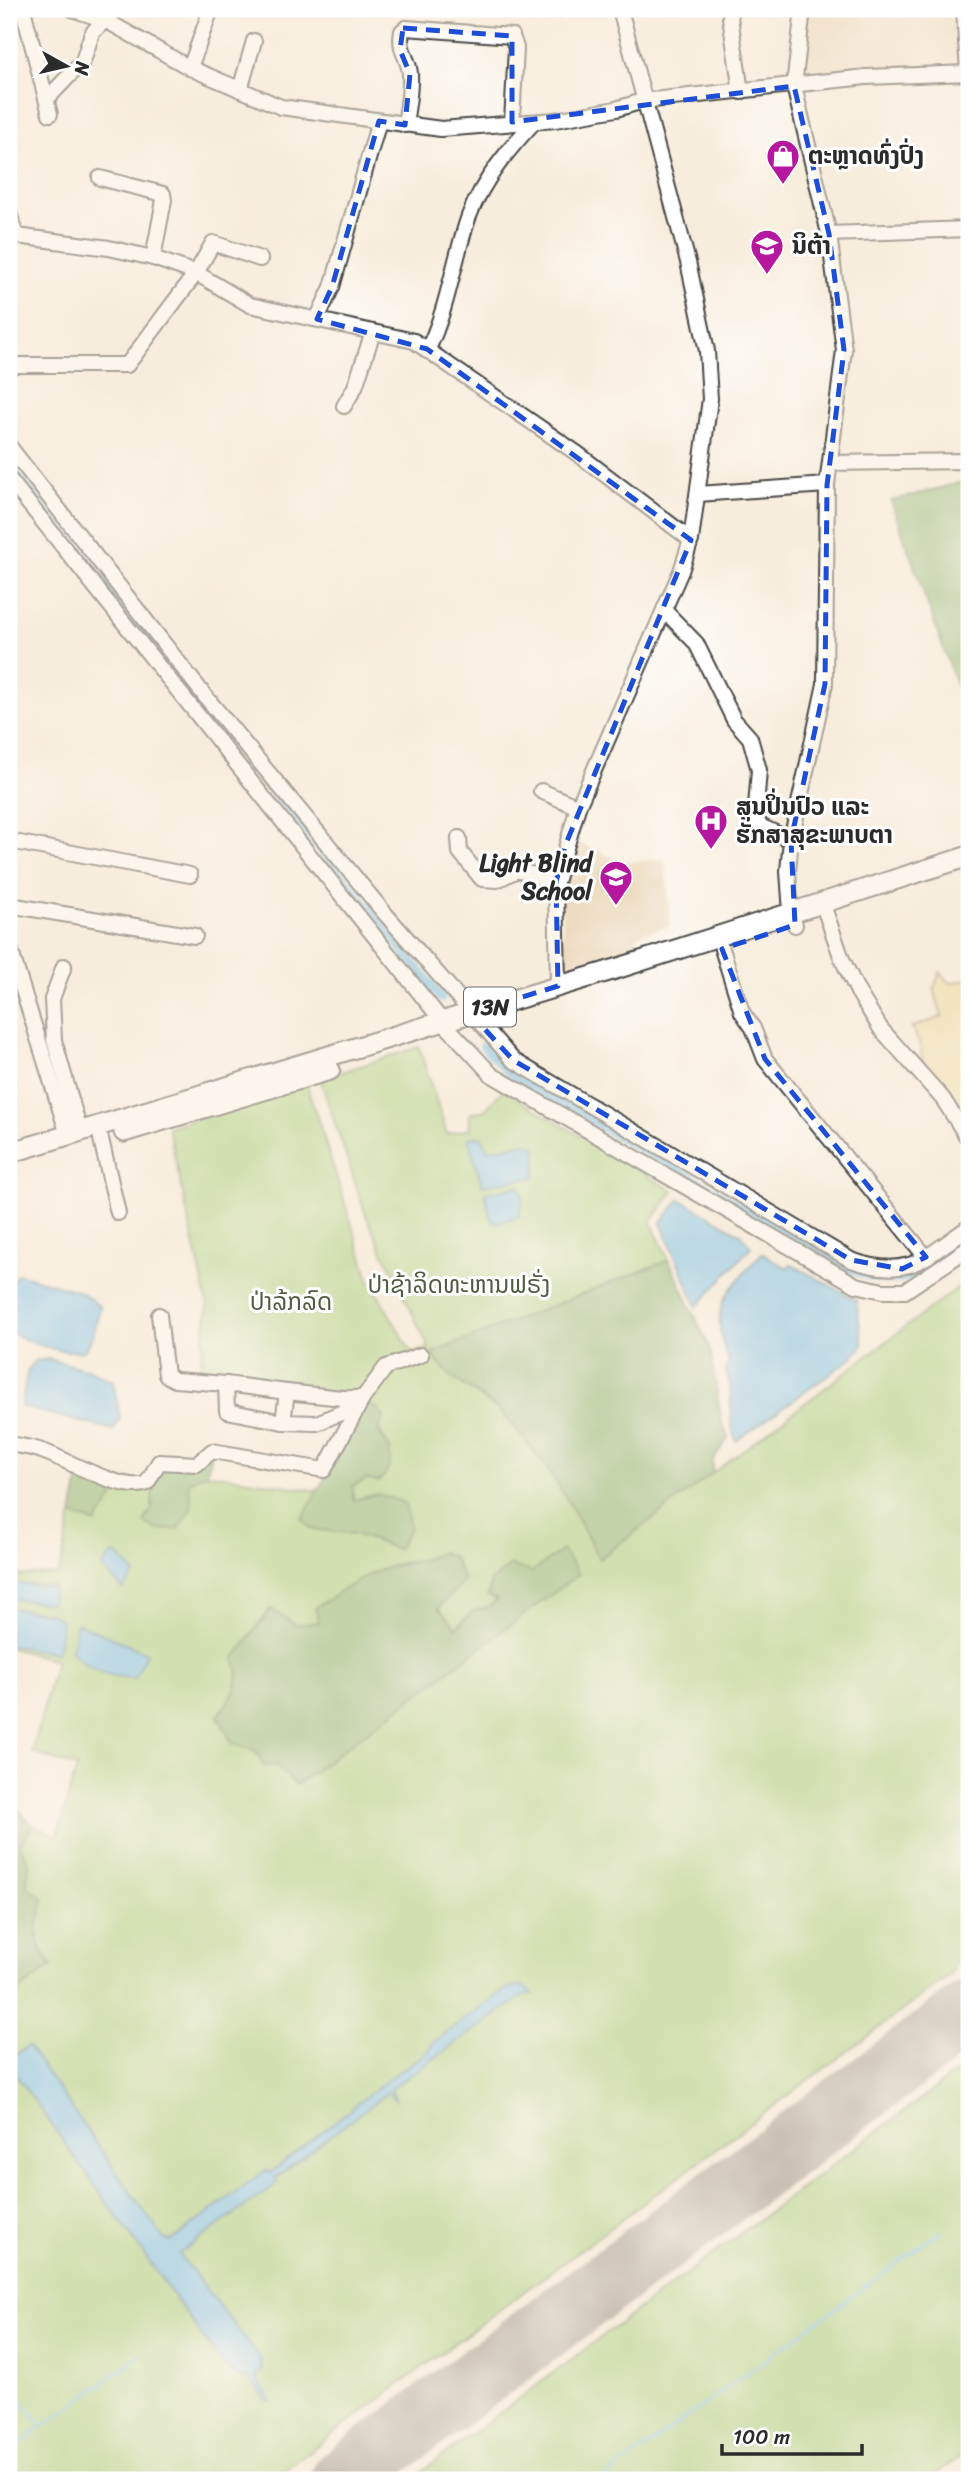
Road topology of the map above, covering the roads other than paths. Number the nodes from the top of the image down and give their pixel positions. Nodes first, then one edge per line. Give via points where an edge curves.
1 (23, 9) edge
2 (72, 9) edge
3 (211, 9) edge
4 (620, 9) edge
5 (803, 9) edge
6 (964, 9) edge
7 (107, 14) edge
8 (730, 17) dead end
9 (254, 41) dead end
10 (190, 68) junction
11 (969, 73) edge
12 (794, 86) junction
13 (240, 90) junction
14 (741, 92) junction
15 (47, 99) junction
16 (643, 101) junction
17 (50, 114) dead end
18 (379, 121) junction
19 (512, 122) junction
20 (534, 122) junction
21 (405, 125) junction
22 (100, 178) dead end
23 (9, 212) edge
24 (969, 229) edge
25 (12, 234) edge
26 (829, 234) junction
27 (153, 258) junction
28 (260, 259) dead end
29 (196, 273) junction
30 (317, 319) junction
31 (373, 332) junction
32 (428, 351) junction
33 (9, 365) edge
34 (344, 406) dead end
35 (9, 446) edge
36 (969, 461) edge
37 (830, 463) junction
38 (9, 479) edge
39 (827, 485) junction
40 (698, 495) junction
41 (691, 540) junction
42 (664, 610) junction
43 (541, 791) dead end
44 (578, 807) junction
45 (459, 838) dead end
46 (791, 840) junction
47 (9, 841) edge
48 (969, 856) edge
49 (969, 870) edge
50 (190, 875) dead end
51 (556, 882) junction
52 (9, 905) edge
53 (824, 908) junction
54 (793, 919) junction
55 (195, 936) dead end
56 (9, 945) edge
57 (722, 948) junction
58 (64, 966) dead end
59 (558, 986) junction
60 (474, 1018) junction
61 (447, 1026) junction
62 (74, 1133) junction
63 (101, 1139) junction
64 (969, 1140) edge
65 (9, 1153) edge
66 (9, 1166) edge
67 (118, 1213) dead end
68 (969, 1227) edge
69 (969, 1248) edge
70 (926, 1257) junction
71 (159, 1315) dead end
72 (421, 1355) dead end
73 (226, 1384) junction
74 (287, 1392) junction
75 (361, 1401) junction
76 (283, 1422) junction
77 (9, 1444) edge

1 - 15 street
2 - 7 street
3 - 10 street
4 - 16 street
5 - 12 street
6 - 11 street
7 - 10 street
7 - 15 street via 92,33 83,61
8 - 14 street
9 - 13 street
10 - 13 street
11 - 12 street via 866,77
12 - 14 street
12 - 26 street
13 - 18 street via 281,107
14 - 16 street
15 - 17 street
16 - 20 street
16 - 40 street via 688,262 707,351 710,399
18 - 21 street
18 - 30 street via 332,287
19 - 20 street
19 - 21 street via 441,129
19 - 21 street via 516,48 512,36 406,28 400,41 410,74
20 - 32 street via 492,173 470,215 450,293
22 - 27 street via 163,194
23 - 25 street
24 - 26 street
25 - 27 street
26 - 37 street via 844,350
27 - 29 street
28 - 29 street via 213,243
29 - 30 street via 250,305
29 - 33 street via 127,365
30 - 31 street
31 - 32 street via 414,341
31 - 34 street
32 - 41 street via 578,454
35 - 60 street via 205,696
36 - 37 street
37 - 39 street
38 - 61 street
39 - 40 street
39 - 46 street via 825,684
40 - 41 street
41 - 42 street
42 - 44 street
42 - 46 street via 696,643 734,720 750,738 759,770 755,819
43 - 44 street
44 - 51 street
45 - 51 street via 460,852 482,879 497,880 517,870
46 - 54 street via 788,871
47 - 50 street
48 - 53 highway, 13N
49 - 53 highway, 13N
51 - 59 street
52 - 55 street
53 - 54 highway, 13N
53 - 64 street via 842,959 881,1029 943,1100
54 - 57 highway, 13N
54 - 59 highway, 13N
56 - 62 street
57 - 60 highway, 13N
57 - 70 street via 742,1012 765,1059
58 - 62 street via 52,999 54,1040
59 - 60 highway, 13N
60 - 61 highway, 13N
60 - 70 street via 513,1060 851,1260 877,1269 902,1269
61 - 62 highway, 13N
61 - 63 highway, 13N
61 - 69 street via 492,1075 856,1285 905,1291
62 - 65 highway, 13N
63 - 66 highway, 13N
63 - 67 street
68 - 70 street
71 - 73 street via 166,1375 175,1380
72 - 75 street via 386,1367
73 - 74 street
73 - 76 street via 227,1411
74 - 75 street
74 - 76 street
75 - 76 street via 317,1423
75 - 77 street via 324,1470 212,1451 197,1464 159,1462 147,1483 138,1485 118,1482 41,1450

